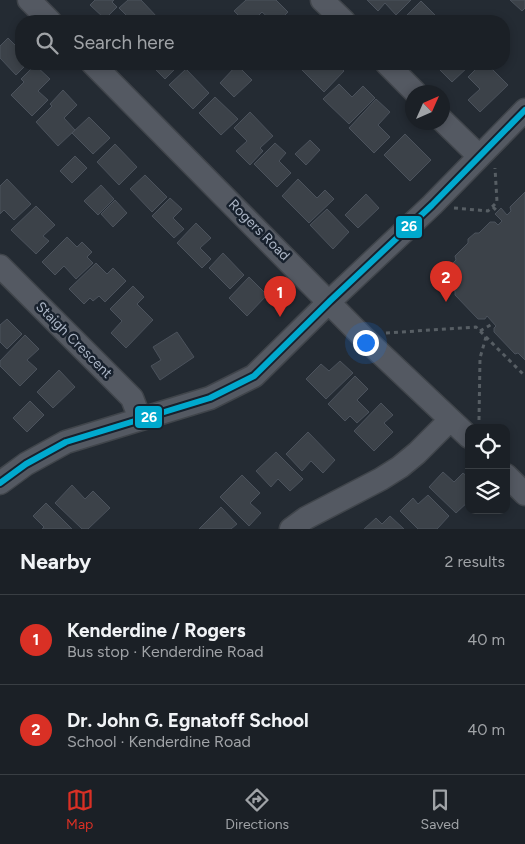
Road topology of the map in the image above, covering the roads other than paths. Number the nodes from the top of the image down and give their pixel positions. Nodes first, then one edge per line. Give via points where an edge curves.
1 (29, 0) edge
2 (322, 0) edge
3 (44, 15) edge
4 (338, 15) edge
5 (99, 70) edge
6 (393, 70) edge
7 (408, 85) edge
8 (525, 110) edge
9 (450, 127) edge
10 (487, 161) junction
11 (0, 266) edge
12 (330, 302) junction
13 (140, 420) junction
14 (450, 420) junction
15 (465, 426) edge
16 (510, 479) edge
17 (0, 483) edge
18 (525, 494) edge
19 (291, 529) edge

1 - 3 street
2 - 4 street
5 - 12 street, Rogers Road
6 - 7 street
8 - 10 street
9 - 10 street
10 - 12 street via 432,205
11 - 13 street, Staigh Crescent via 132,398
12 - 13 street via 254,376 210,398
12 - 14 street, Rogers Road
13 - 17 street via 66,442
14 - 15 street, Rogers Road
14 - 19 street via 400,467
16 - 18 street

